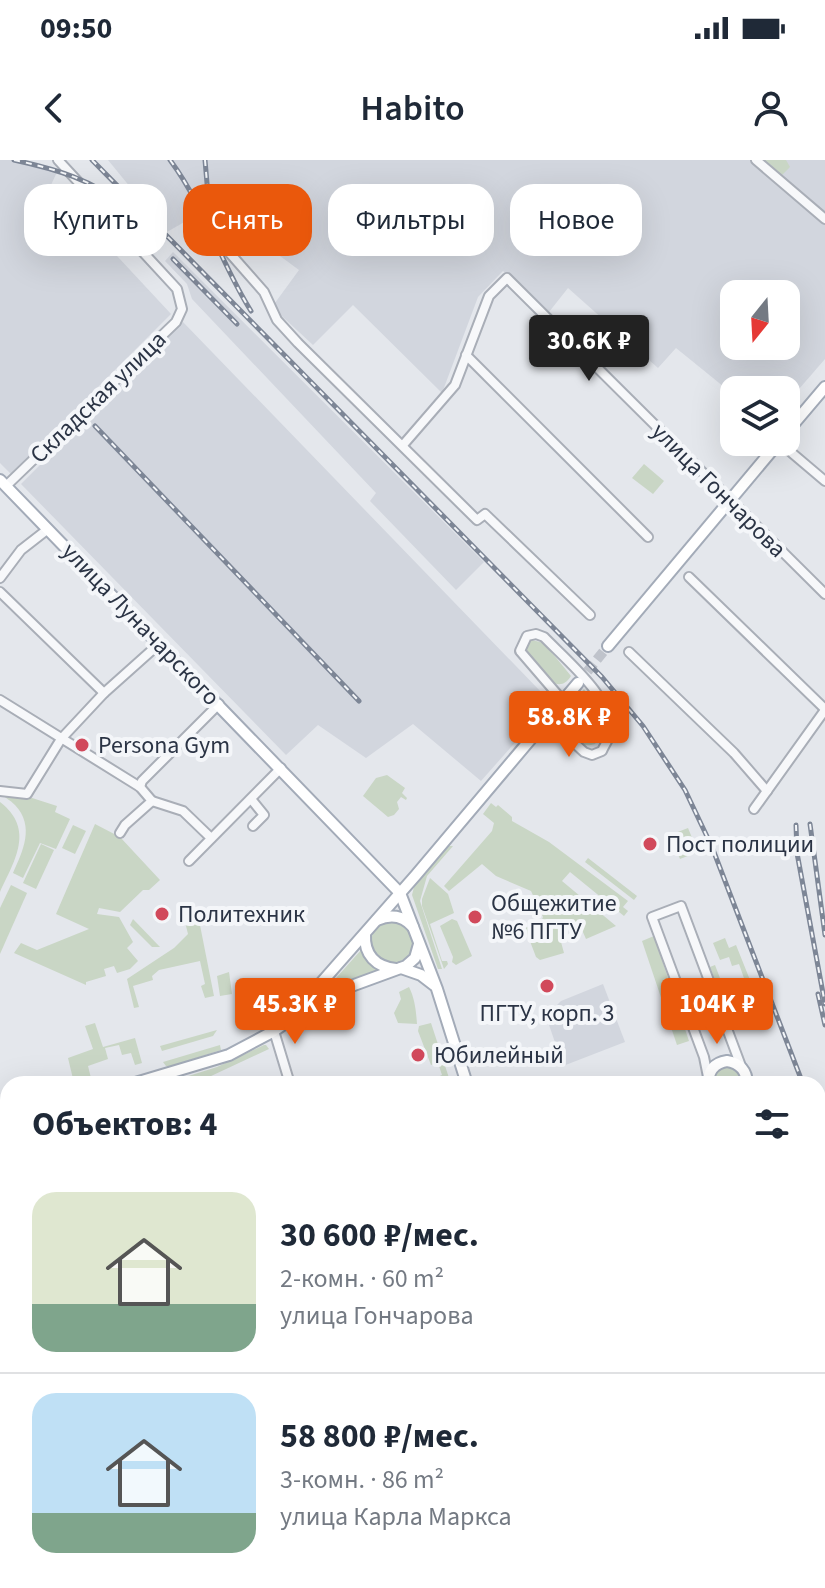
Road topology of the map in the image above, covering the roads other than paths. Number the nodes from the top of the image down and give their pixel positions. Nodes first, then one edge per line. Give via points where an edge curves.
1 (58, 160) edge
2 (756, 160) edge
3 (825, 219) edge
4 (232, 256) edge
5 (466, 355) junction
6 (825, 387) edge
7 (800, 416) edge
8 (403, 445) junction
9 (767, 456) edge
10 (796, 456) edge
11 (825, 481) edge
12 (3, 483) edge
13 (730, 500) junction
14 (48, 529) junction
15 (648, 537) dead end
16 (689, 577) dead end
17 (0, 578) edge
18 (0, 592) edge
19 (825, 594) edge
20 (590, 615) dead end
21 (160, 643) junction
22 (608, 646) tunnel mouth
23 (629, 652) dead end
24 (578, 683) tunnel mouth
25 (104, 693) junction
26 (0, 700) edge
27 (563, 701) junction
28 (219, 704) junction
29 (825, 709) edge
30 (548, 719) junction
31 (61, 739) junction
32 (281, 768) junction
33 (140, 787) junction
34 (0, 791) edge
35 (767, 791) junction
36 (251, 799) junction
37 (152, 801) junction
38 (754, 809) dead end
39 (253, 826) dead end
40 (120, 833) dead end
41 (211, 838) junction
42 (189, 861) dead end
43 (416, 875) junction
44 (400, 893) junction
45 (408, 912) junction
46 (376, 921) junction
47 (414, 928) junction
48 (365, 934) junction
49 (419, 942) junction
50 (398, 968) junction
51 (437, 989) junction
52 (292, 1016) junction
53 (274, 1031) junction
54 (741, 1067) junction
55 (159, 1076) edge
56 (288, 1076) edge
57 (464, 1076) edge
58 (707, 1076) edge
59 (710, 1076) edge
60 (746, 1076) edge

1 - 12 street, Складская улица via 177,289 182,309 176,322
2 - 3 street
4 - 8 street via 264,292 277,320
5 - 8 street via 455,385
5 - 13 street, улица Гончарова via 489,296 507,278
5 - 15 street
6 - 7 main road
8 - 20 street via 477,520 485,514
9 - 13 main road
10 - 11 street
12 - 14 main road, улица Луначарского
13 - 19 street, улица Гончарова
13 - 22 main road
14 - 17 street via 21,550
14 - 21 main road, улица Луначарского
16 - 29 street
18 - 25 street
21 - 25 street
21 - 28 main road, улица Луначарского
23 - 35 street
24 - 27 main road
25 - 31 street
26 - 31 street
27 - 30 main road
27 - 30 street via 520,651 527,636 544,637 594,689 607,713 610,734 602,751 592,755
28 - 32 main road, улица Луначарского
28 - 33 street
29 - 35 street
30 - 43 main road
31 - 33 street
31 - 34 street via 27,794
32 - 36 street
32 - 44 main road, улица Луначарского
33 - 37 street
35 - 38 street
36 - 39 street via 264,815
36 - 41 street
37 - 40 street
37 - 41 street via 183,811
41 - 42 street
43 - 44 main road
43 - 45 main road
44 - 45 main road
44 - 46 main road
45 - 47 main road
46 - 47 main road via 398,917
46 - 48 main road
47 - 49 main road
48 - 50 main road via 372,959
48 - 52 main road
49 - 50 main road via 415,958
49 - 51 main road
50 - 51 main road via 421,975
50 - 52 main road via 324,996
51 - 57 main road
52 - 53 main road
53 - 55 main road via 229,1055
53 - 56 street
54 - 58 street via 681,906 652,917
54 - 59 main road via 722,1062
54 - 60 main road

